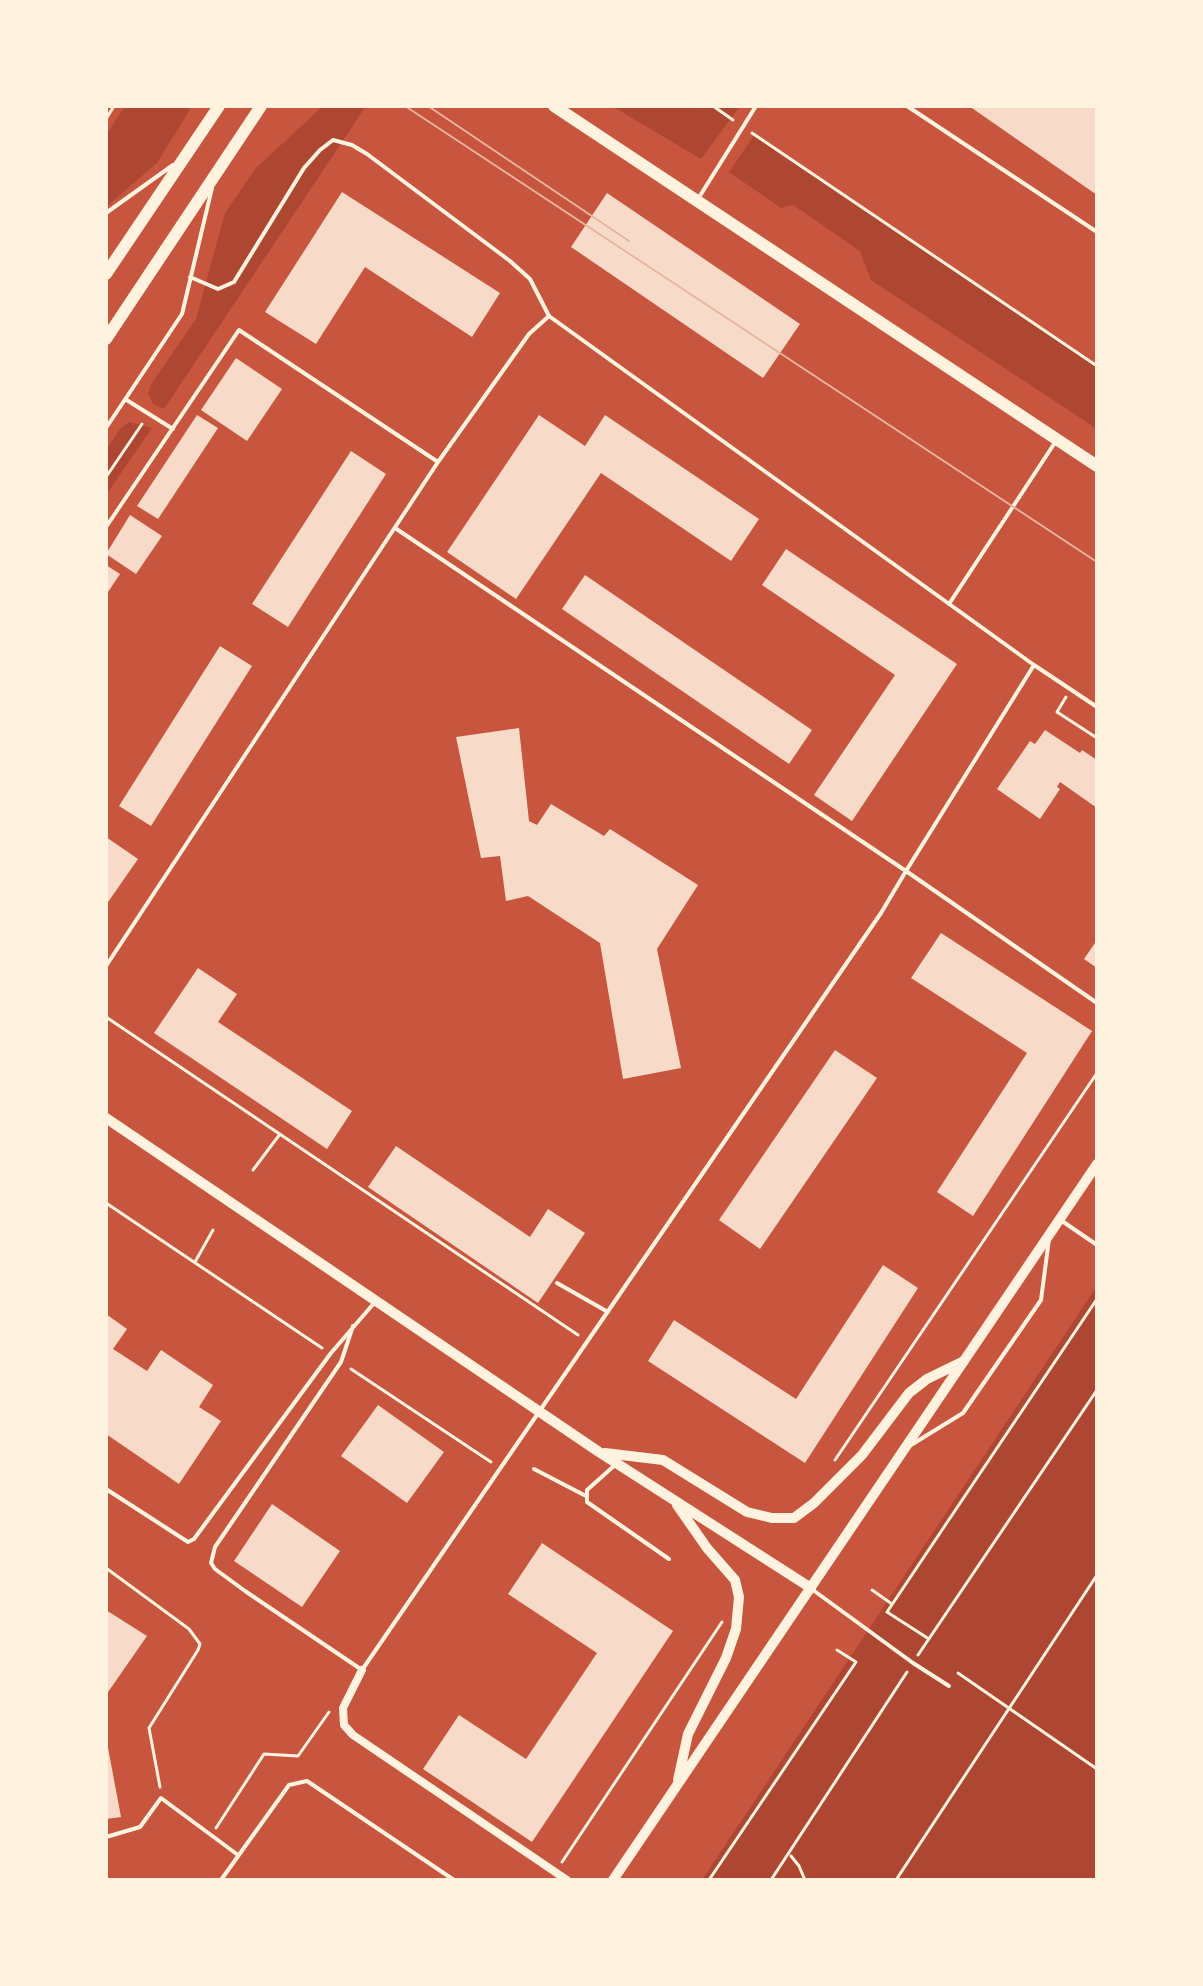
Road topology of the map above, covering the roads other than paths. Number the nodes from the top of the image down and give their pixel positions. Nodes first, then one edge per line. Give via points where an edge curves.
1 (219, 106) edge
2 (261, 106) edge
3 (554, 106) edge
4 (756, 106) edge
5 (907, 106) edge
6 (185, 157) junction
7 (214, 177) junction
8 (698, 201) junction
9 (106, 213) edge
10 (1097, 232) edge
11 (106, 274) edge
12 (190, 277) junction
13 (549, 316) junction
14 (106, 339) edge
15 (125, 399) junction
16 (106, 428) edge
17 (173, 429) junction
18 (1057, 439) junction
19 (1097, 460) edge
20 (438, 462) junction
21 (1097, 466) edge
22 (106, 527) edge
23 (395, 528) junction
24 (949, 605) junction
25 (1034, 665) junction
26 (1097, 707) edge
27 (906, 871) junction
28 (106, 966) edge
29 (1097, 1003) edge
30 (106, 1118) edge
31 (1097, 1164) edge
32 (1060, 1220) junction
33 (1050, 1235) junction
34 (1097, 1245) edge
35 (557, 1283) dead end
36 (377, 1300) junction
37 (608, 1312) junction
38 (353, 1326) junction
39 (966, 1360) junction
40 (541, 1411) junction
41 (906, 1448) junction
42 (599, 1452) junction
43 (617, 1463) junction
44 (534, 1469) dead end
45 (106, 1489) edge
46 (586, 1496) junction
47 (672, 1499) junction
48 (669, 1559) dead end
49 (811, 1588) junction
50 (362, 1670) junction
51 (949, 1686) dead end
52 (677, 1786) junction
53 (106, 1837) edge
54 (238, 1855) junction
55 (221, 1880) edge
56 (454, 1880) edge
57 (567, 1880) edge
58 (613, 1880) edge

1 - 6 main road
2 - 7 main road
3 - 8 main road
4 - 8 lane
5 - 10 lane
6 - 9 lane
6 - 11 main road
7 - 12 lane
7 - 14 main road
8 - 18 main road
12 - 13 lane via 218,289 234,282 304,168 333,140 367,154 510,261 530,279
12 - 15 lane via 182,314
13 - 20 lane via 529,334
13 - 24 lane
15 - 16 lane
15 - 17 lane
17 - 20 lane via 239,330
17 - 22 lane
18 - 19 main road
18 - 21 main road
18 - 24 lane
20 - 23 lane
23 - 27 lane
23 - 28 lane
24 - 25 lane
25 - 26 lane
25 - 27 lane
27 - 29 lane
27 - 37 lane
30 - 36 street
31 - 32 street
32 - 33 street
32 - 34 lane
33 - 39 street
33 - 41 lane via 1041,1300 963,1413
35 - 37 lane
36 - 38 lane
36 - 40 street
37 - 40 lane
38 - 45 lane via 194,1539 188,1542
38 - 50 lane via 341,1362 215,1547 211,1563
39 - 41 street
39 - 42 street via 909,1393 862,1455 794,1518 747,1512 663,1460
40 - 42 street
40 - 50 lane
41 - 49 street
42 - 43 street
43 - 46 lane
43 - 47 street
44 - 46 lane
46 - 48 lane via 587,1502
47 - 49 street
47 - 52 street via 735,1580 739,1597 736,1629 688,1734
49 - 51 lane
49 - 52 street
50 - 57 street via 343,1708 344,1725 353,1735
52 - 58 street
53 - 54 lane via 140,1827 161,1798
54 - 55 lane
54 - 56 lane via 289,1785 307,1781

